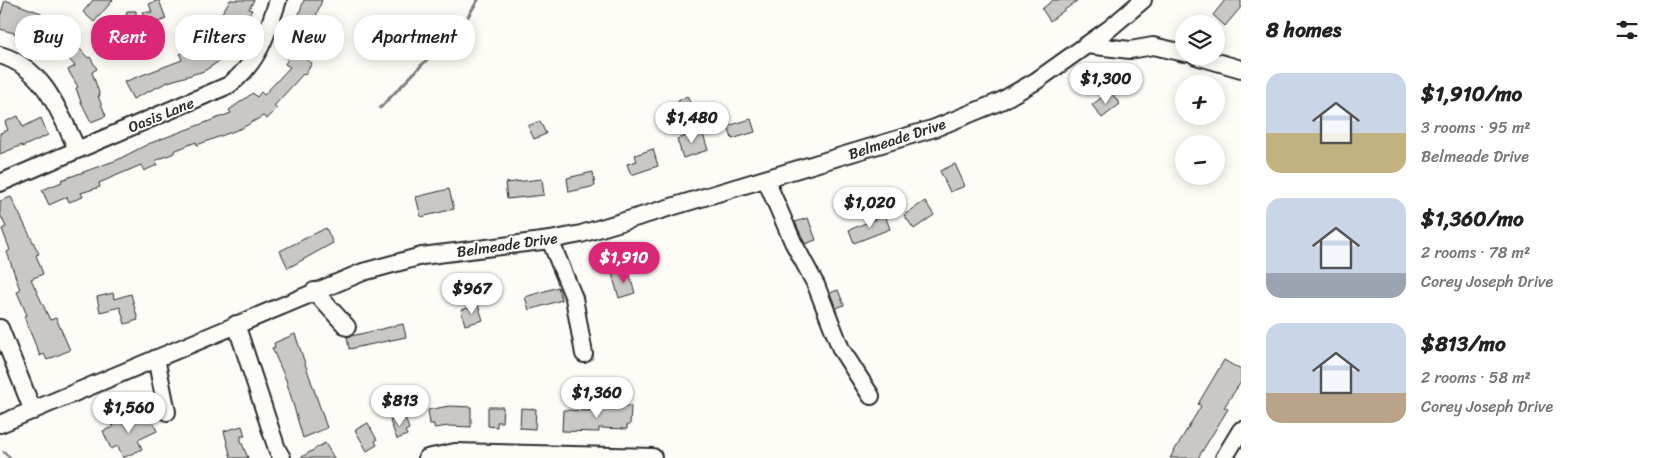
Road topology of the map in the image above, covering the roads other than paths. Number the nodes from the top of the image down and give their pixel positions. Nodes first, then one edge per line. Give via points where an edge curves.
1 (278, 0) edge
2 (1143, 0) edge
3 (1087, 45) junction
4 (1175, 51) edge
5 (0, 55) edge
6 (1225, 64) edge
7 (1241, 68) edge
8 (77, 149) junction
9 (766, 180) junction
10 (0, 183) edge
11 (550, 240) junction
12 (314, 291) junction
13 (236, 324) junction
14 (346, 327) dead end
15 (0, 328) edge
16 (584, 354) dead end
17 (156, 358) junction
18 (871, 396) dead end
19 (33, 411) junction
20 (168, 412) dead end
21 (0, 424) edge
22 (1240, 433) edge
23 (282, 458) edge
24 (427, 458) edge
25 (653, 458) edge
26 (1224, 458) edge

1 - 8 street, Oasis Lane via 263,45 243,75 208,96
2 - 3 street, Belmeade Drive
3 - 4 street via 1130,50 1153,46
3 - 9 street, Belmeade Drive via 1002,101 944,125
5 - 8 street via 22,66 47,89
6 - 7 street
8 - 10 street, Oasis Lane
9 - 11 street, Belmeade Drive via 622,223
9 - 18 street via 792,242 816,285 841,349
11 - 12 street, Belmeade Drive via 422,256 363,272
11 - 16 street via 574,298
12 - 13 street, Belmeade Drive
12 - 14 street
13 - 17 street, Belmeade Drive
13 - 23 street
15 - 19 street
17 - 19 street, Belmeade Drive
17 - 20 street
19 - 21 street, Belmeade Drive
22 - 26 street
24 - 25 street via 455,452

